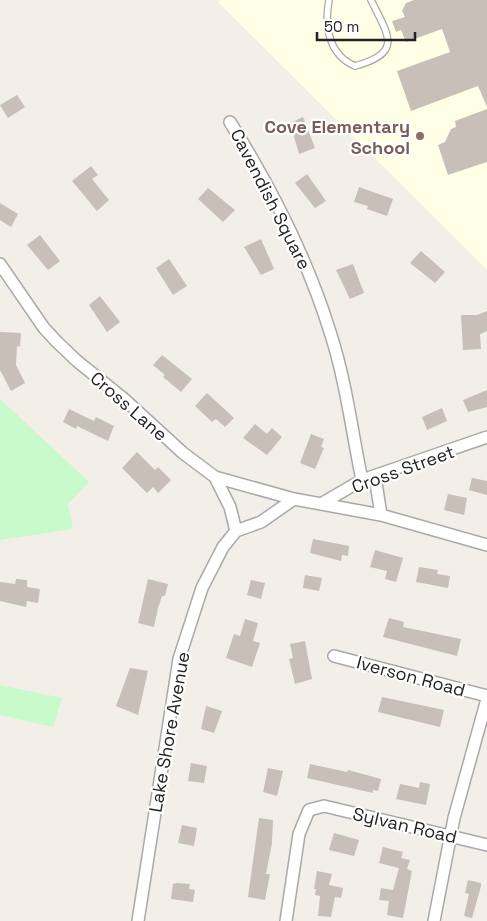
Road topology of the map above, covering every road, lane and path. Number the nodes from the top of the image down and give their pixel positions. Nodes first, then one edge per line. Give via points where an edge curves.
1 (329, 0) edge
2 (371, 0) edge
3 (230, 122) dead end
4 (0, 264) edge
5 (487, 437) edge
6 (375, 476) junction
7 (215, 477) junction
8 (362, 480) junction
9 (294, 499) junction
10 (320, 504) junction
11 (381, 515) junction
12 (236, 532) junction
13 (487, 544) edge
14 (334, 656) dead end
15 (487, 698) edge
16 (450, 836) junction
17 (487, 845) edge
18 (138, 921) edge
19 (286, 921) edge
20 (434, 921) edge

1 - 2 lane via 329,32 334,51 342,61 355,66 381,57 386,49 388,39
3 - 8 street, Cavendish Square via 274,199 306,266 333,342
4 - 7 street, Cross Lane via 44,328 63,348
5 - 6 street, Cross Street
6 - 8 street, Cross Street
6 - 11 street
7 - 9 street, Cross Lane
7 - 12 street via 230,507
8 - 10 street, Cross Street
9 - 10 street, Cross Lane
9 - 12 street via 261,522
10 - 11 street, Cross Lane
11 - 13 street, Cross Lane
12 - 18 street, Lake Shore Avenue via 223,547 202,588 178,659
14 - 15 street, Iverson Road
15 - 16 street
16 - 17 street, Sylvan Road
16 - 19 street, Sylvan Road via 324,806 309,810 299,834
16 - 20 street

